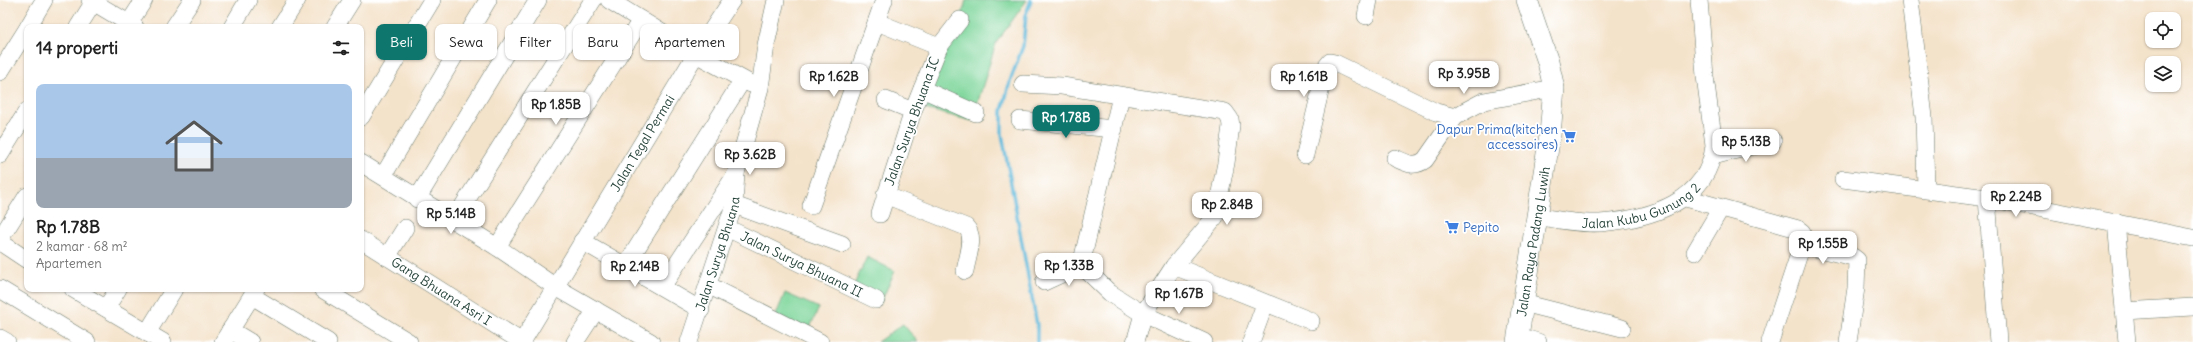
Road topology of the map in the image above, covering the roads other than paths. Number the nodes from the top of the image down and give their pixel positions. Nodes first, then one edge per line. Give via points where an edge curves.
1 (44, 0) edge
2 (144, 0) edge
3 (192, 0) edge
4 (248, 0) edge
5 (297, 0) edge
6 (352, 0) edge
7 (432, 0) edge
8 (488, 0) edge
9 (538, 0) edge
10 (593, 0) edge
11 (609, 0) edge
12 (776, 0) edge
13 (884, 0) edge
14 (1527, 0) edge
15 (1699, 0) edge
16 (1910, 0) edge
17 (93, 1) edge
18 (729, 1) edge
19 (641, 20) junction
20 (960, 20) dead end
21 (877, 22) junction
22 (29, 24) edge
23 (80, 24) edge
24 (129, 24) edge
25 (133, 24) edge
26 (176, 24) edge
27 (234, 24) edge
28 (282, 24) edge
29 (337, 24) edge
30 (647, 24) edge
31 (715, 24) edge
32 (24, 33) edge
33 (939, 47) junction
34 (692, 60) edge
35 (706, 60) edge
36 (0, 72) edge
37 (742, 81) junction
38 (1024, 84) dead end
39 (760, 88) junction
40 (922, 88) junction
41 (1554, 88) junction
42 (1121, 96) junction
43 (886, 100) dead end
44 (913, 111) junction
45 (364, 112) edge
46 (976, 113) dead end
47 (24, 116) edge
48 (1455, 117) junction
49 (1020, 120) dead end
50 (1114, 129) junction
51 (1773, 141) dead end
52 (0, 155) edge
53 (1305, 155) dead end
54 (1713, 156) junction
55 (1395, 158) dead end
56 (364, 165) edge
57 (736, 174) junction
58 (383, 176) junction
59 (1843, 179) dead end
60 (1926, 189) junction
61 (885, 195) junction
62 (1686, 198) junction
63 (1987, 198) junction
64 (417, 199) junction
65 (24, 201) edge
66 (734, 205) junction
67 (811, 206) dead end
68 (1721, 208) junction
69 (880, 214) dead end
70 (1536, 216) junction
71 (454, 220) junction
72 (2116, 222) junction
73 (406, 228) dead end
74 (727, 228) junction
75 (2193, 238) edge
76 (0, 239) edge
77 (582, 241) junction
78 (0, 242) edge
79 (364, 242) edge
80 (842, 244) dead end
81 (1802, 245) junction
82 (497, 247) junction
83 (1695, 252) dead end
84 (387, 257) junction
85 (24, 258) edge
86 (626, 265) junction
87 (1081, 265) junction
88 (1174, 266) junction
89 (965, 271) dead end
90 (1044, 282) dead end
91 (708, 285) junction
92 (554, 286) junction
93 (662, 287) junction
94 (0, 289) edge
95 (78, 292) edge
96 (116, 292) edge
97 (172, 292) edge
98 (254, 292) edge
99 (327, 292) edge
100 (876, 300) dead end
101 (1523, 303) junction
102 (1265, 304) junction
103 (2193, 307) edge
104 (106, 308) junction
105 (596, 310) junction
106 (701, 310) junction
107 (2124, 311) junction
108 (1143, 314) junction
109 (1311, 321) dead end
110 (1622, 328) dead end
111 (147, 333) junction
112 (226, 336) edge
113 (626, 336) edge
114 (0, 338) edge
115 (1518, 339) edge
116 (1253, 341) edge
117 (7, 342) edge
118 (87, 342) edge
119 (162, 342) edge
120 (250, 342) edge
121 (328, 342) edge
122 (409, 342) edge
123 (522, 342) edge
124 (575, 342) edge
125 (651, 342) edge
126 (689, 342) edge
127 (820, 342) edge
128 (1135, 342) edge
129 (1204, 342) edge
130 (1538, 342) edge
131 (1770, 342) edge
132 (1848, 342) edge
133 (1998, 342) edge
134 (2127, 342) edge

1 - 22 street
2 - 25 street
3 - 26 street
4 - 27 street
5 - 28 street
6 - 29 street
7 - 45 street
8 - 58 street
9 - 64 street
10 - 71 street
11 - 19 street
12 - 39 street, Jalan Surya Bhuana
13 - 21 street
14 - 41 main road, Jalan Raya Padang Luwih
15 - 54 street, Jalan Kubu Gunung 2
16 - 60 street via 1924,117
17 - 23 street
17 - 24 street
18 - 31 street, Jalan Tegal Permai
19 - 30 street
19 - 82 street
20 - 33 street
21 - 33 street, Jalan Surya Bhuana IC
21 - 67 street
32 - 36 street
33 - 40 street, Jalan Surya Bhuana IC
34 - 77 street, Jalan Tegal Permai
35 - 37 street
37 - 39 street
37 - 86 street
38 - 42 street via 1062,86
39 - 57 street, Jalan Surya Bhuana
40 - 44 street, Jalan Surya Bhuana IC
40 - 46 street
41 - 48 street via 1484,101
41 - 70 main road, Jalan Raya Padang Luwih via 1550,135
42 - 50 street
42 - 88 street via 1225,112 1230,119 1226,163 1215,217
43 - 44 street
44 - 61 street, Jalan Surya Bhuana IC
47 - 52 street
48 - 53 street via 1436,112 1330,62 1326,67
48 - 55 street via 1425,160 1419,164 1408,164
49 - 50 street
50 - 87 street
51 - 54 street
54 - 62 street, Jalan Kubu Gunung 2 via 1707,172
56 - 58 street
57 - 66 street, Jalan Surya Bhuana
57 - 93 street
58 - 64 street
59 - 60 street
60 - 63 street
61 - 69 street, Jalan Surya Bhuana IC
61 - 89 street via 966,227 971,238
62 - 68 street
62 - 70 street, Jalan Kubu Gunung 2 via 1640,216 1600,223
63 - 72 street
63 - 133 street
64 - 71 street
65 - 76 street
66 - 74 street, Jalan Surya Bhuana
66 - 80 street
68 - 81 street via 1798,229 1803,238
68 - 83 street
70 - 101 main road, Jalan Raya Padang Luwih
71 - 82 street
72 - 75 street
72 - 107 street
73 - 84 street
74 - 91 street, Jalan Surya Bhuana
74 - 100 street, Jalan Surya Bhuana II
77 - 86 street
77 - 92 street, Jalan Tegal Permai
78 - 85 street
79 - 84 street, Gang Bhuana Asri I
81 - 131 street
81 - 132 street via 1857,260 1856,288
82 - 92 street
84 - 123 street, Gang Bhuana Asri I
86 - 93 street
87 - 90 street
87 - 108 street via 1110,293
88 - 102 street
88 - 108 street
91 - 106 street, Jalan Surya Bhuana
91 - 127 street
92 - 105 street
92 - 123 street, Jalan Tegal Permai
93 - 106 street
94 - 118 street
95 - 104 street
96 - 104 street
97 - 111 street
98 - 112 street
98 - 121 street
99 - 122 street
101 - 110 street
101 - 115 main road, Jalan Raya Padang Luwih
102 - 109 street
102 - 116 street
103 - 107 street
104 - 111 street
105 - 113 street
105 - 124 street
106 - 126 street, Jalan Surya Bhuana
107 - 134 street
108 - 128 street
108 - 129 street
111 - 119 street
112 - 120 street
113 - 125 street
114 - 117 street
115 - 130 street

